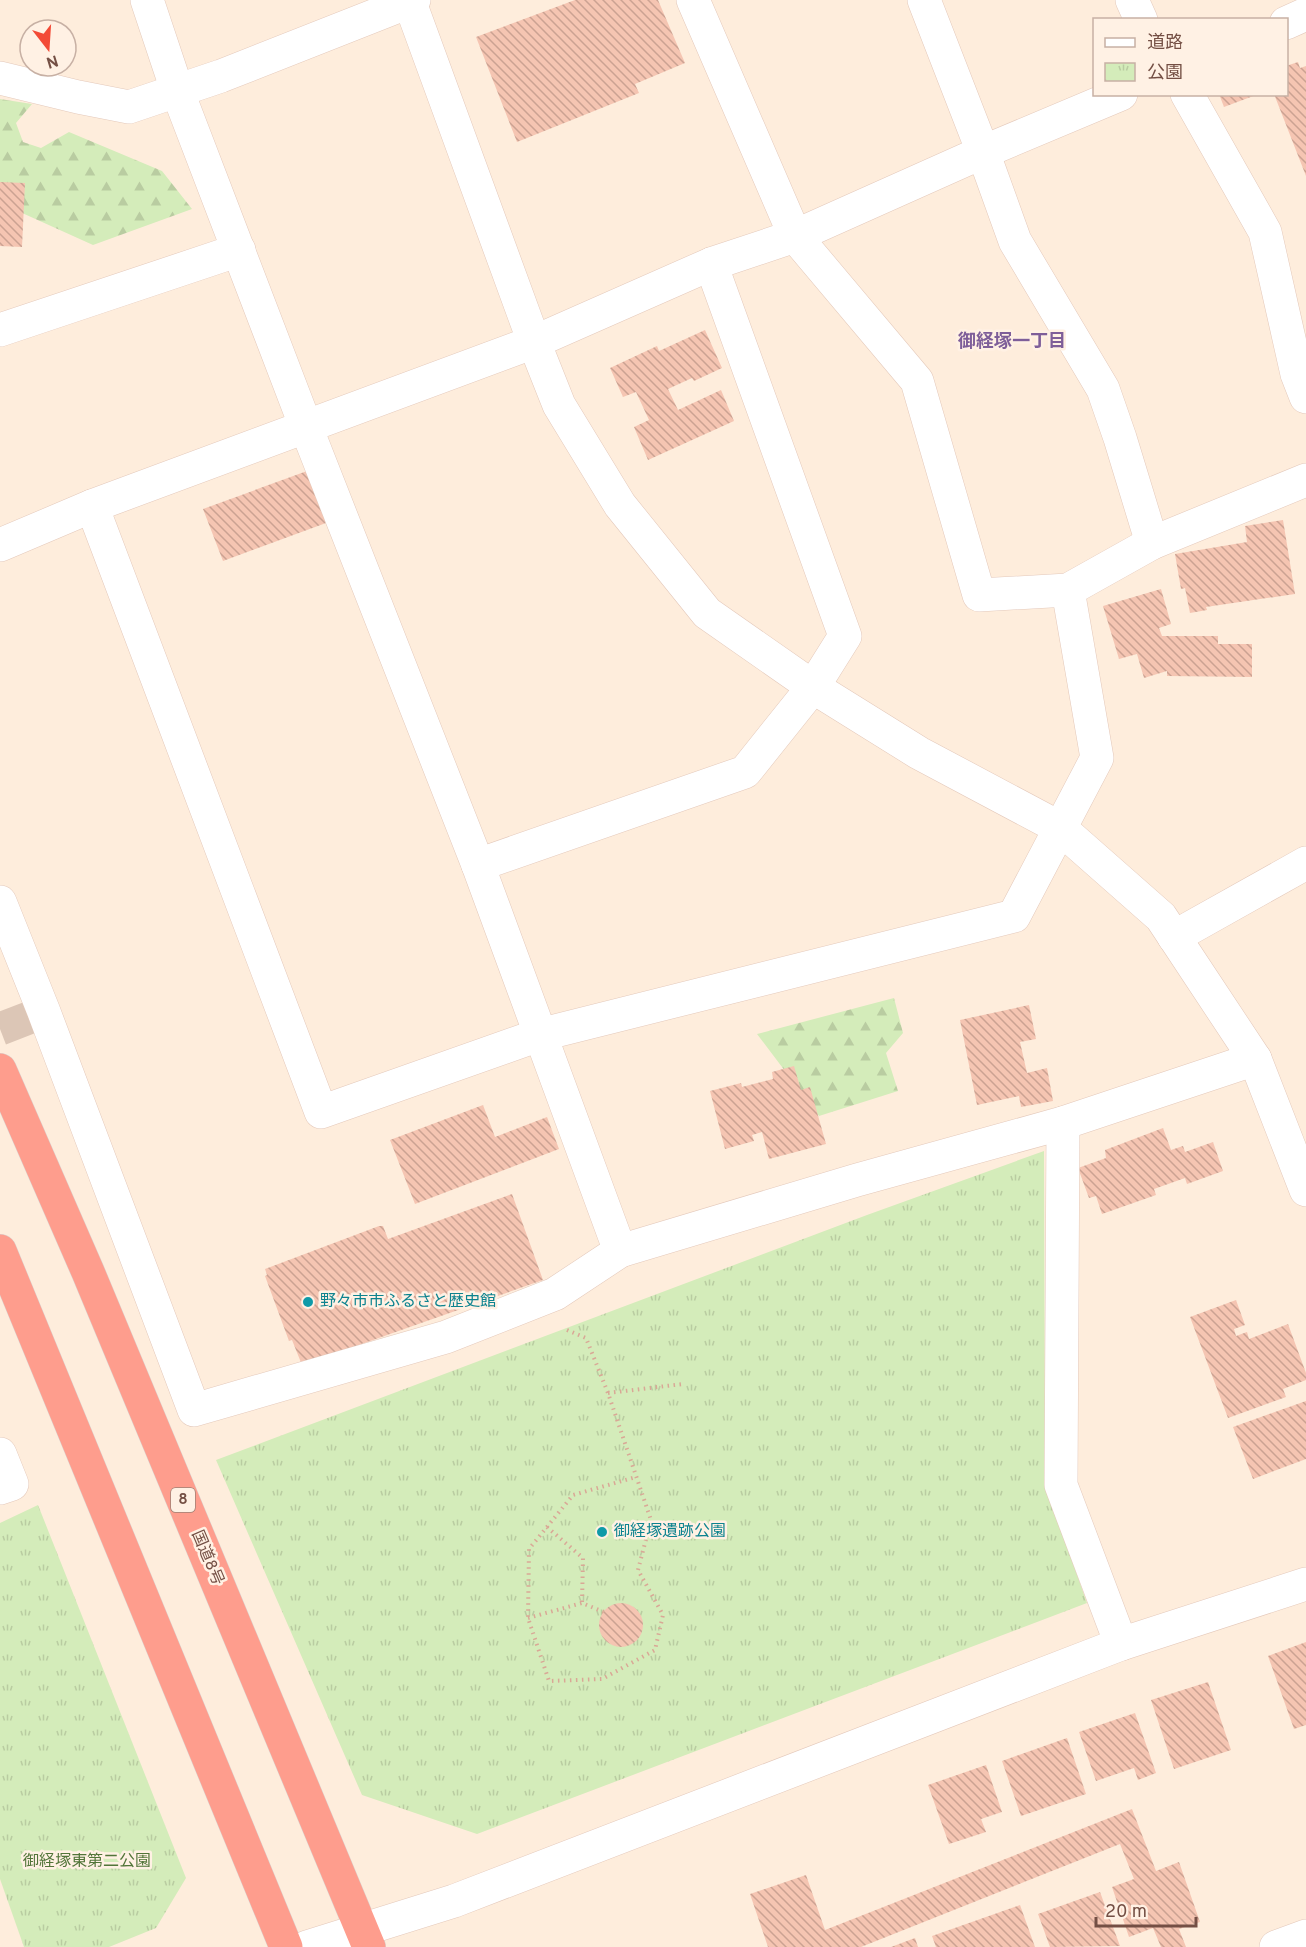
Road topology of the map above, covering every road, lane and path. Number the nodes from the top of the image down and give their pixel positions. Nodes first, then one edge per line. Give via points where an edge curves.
1 (147, 0) edge
2 (693, 0) edge
3 (924, 0) edge
4 (1132, 0) edge
5 (411, 1) edge
6 (1306, 14) edge
7 (1140, 18) edge
8 (1288, 23) edge
9 (0, 78) edge
10 (177, 90) junction
11 (1116, 96) edge
12 (1188, 96) edge
13 (983, 152) junction
14 (795, 236) junction
15 (239, 250) junction
16 (711, 264) junction
17 (0, 330) edge
18 (534, 342) junction
19 (1306, 397) edge
20 (306, 427) junction
21 (1306, 480) edge
22 (92, 506) junction
23 (1152, 543) junction
24 (0, 544) edge
25 (1068, 590) junction
26 (813, 687) junction
27 (1060, 828) junction
28 (1306, 863) edge
29 (478, 865) junction
30 (0, 902) edge
31 (1174, 937) junction
32 (539, 1035) junction
33 (1255, 1059) junction
34 (0, 1070) edge
35 (1063, 1123) junction
36 (1306, 1191) edge
37 (0, 1251) edge
38 (620, 1251) junction
39 (567, 1330) dead end
40 (683, 1384) dead end
41 (608, 1393) junction
42 (0, 1454) edge
43 (636, 1477) junction
44 (0, 1488) edge
45 (547, 1527) junction
46 (1306, 1584) edge
47 (582, 1603) junction
48 (604, 1612) dead end
49 (528, 1618) junction
50 (1121, 1644) junction
51 (1306, 1936) edge
52 (365, 1939) edge
53 (286, 1947) edge
54 (307, 1947) edge
55 (1276, 1947) edge

1 - 10 street
2 - 14 street
3 - 13 street
4 - 7 street
5 - 10 street
5 - 18 street
6 - 8 street
9 - 10 street via 129,107
10 - 15 street
11 - 13 street
12 - 19 street via 1265,232 1297,375
13 - 14 street
13 - 23 street via 1015,241 1103,389
14 - 16 street
14 - 25 street via 917,381 979,595
15 - 17 street
15 - 20 street
16 - 18 street
16 - 26 street via 845,636
18 - 20 street
18 - 26 street via 559,405 620,505 706,613
20 - 22 street
20 - 29 street
21 - 23 street
22 - 24 street
22 - 32 street via 321,1112
23 - 25 street
25 - 27 street via 1097,758
26 - 27 street via 919,753
26 - 29 street via 745,772
27 - 31 street via 1161,917
27 - 32 street via 1014,916
28 - 31 street
29 - 32 street
30 - 38 street via 194,1410 446,1337 555,1294
31 - 33 street
32 - 38 street
33 - 35 street
33 - 36 street
34 - 52 highway, 国道8号 / 8
35 - 38 street
35 - 50 street via 1061,1485
37 - 53 highway
39 - 41 path via 586,1338
40 - 41 path
41 - 43 path
42 - 44 street via 12,1484
43 - 45 path via 573,1494
43 - 49 path via 651,1520 638,1570 663,1615 655,1650 602,1679 549,1681
45 - 47 path via 583,1558
45 - 49 path via 529,1549
46 - 50 street
47 - 48 path
47 - 49 path
50 - 52 street via 454,1901
51 - 55 street
52 - 54 street

